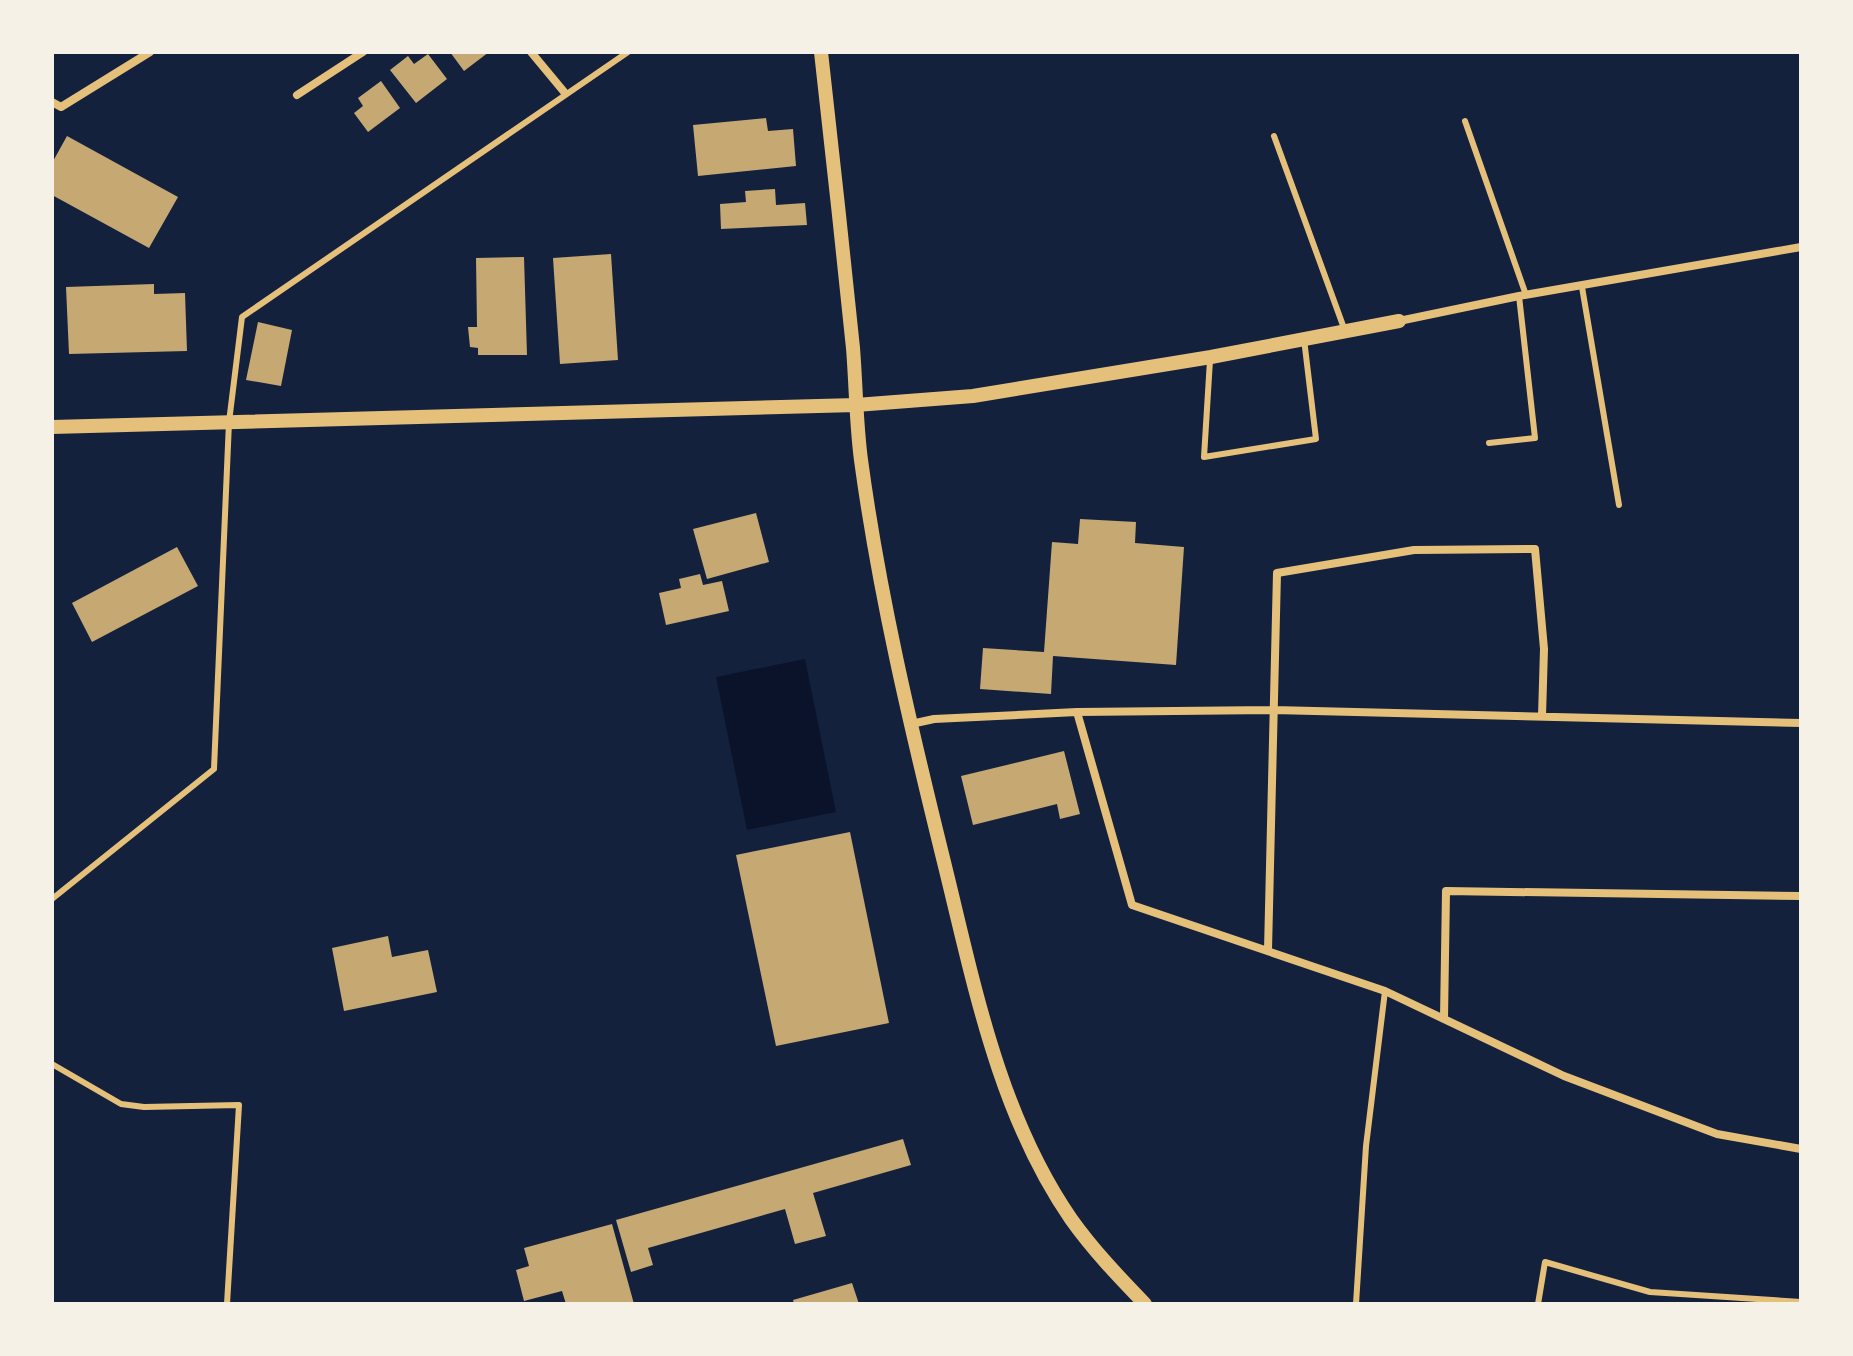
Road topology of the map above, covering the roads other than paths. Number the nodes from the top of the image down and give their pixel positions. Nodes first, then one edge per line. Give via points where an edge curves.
1 (150, 52) edge
2 (363, 52) edge
3 (531, 52) edge
4 (628, 52) edge
5 (821, 52) edge
6 (565, 93) junction
7 (297, 95) dead end
8 (52, 102) edge
9 (1465, 121) dead end
10 (1274, 136) dead end
11 (1801, 247) edge
12 (1582, 287) junction
13 (1523, 296) junction
14 (1399, 321) joint
15 (1345, 331) junction
16 (1304, 339) junction
17 (1211, 357) junction
18 (856, 405) junction
19 (229, 422) junction
20 (52, 427) edge
21 (1489, 443) dead end
22 (1619, 505) dead end
23 (1274, 710) junction
24 (1077, 712) junction
25 (1542, 716) junction
26 (1801, 723) edge
27 (910, 724) junction
28 (1801, 896) edge
29 (52, 899) edge
30 (1268, 950) junction
31 (1385, 991) junction
32 (1444, 1019) junction
33 (52, 1064) edge
34 (1801, 1149) edge
35 (1801, 1302) edge
36 (227, 1304) edge
37 (1145, 1304) edge
38 (1356, 1304) edge
39 (1538, 1304) edge

1 - 8 street via 61,107
2 - 7 street
3 - 6 street
4 - 6 lane
5 - 18 street
6 - 19 lane via 242,317
9 - 13 lane
10 - 15 lane
11 - 12 street
12 - 13 street
12 - 22 lane
13 - 14 street
13 - 21 lane via 1535,438
14 - 15 street
15 - 16 street
16 - 17 street
16 - 17 lane via 1316,439 1204,457
17 - 18 street via 973,396
18 - 19 street
18 - 27 street via 861,459
19 - 20 street
19 - 29 lane via 214,769
23 - 24 street
23 - 25 street
23 - 25 street via 1277,573 1414,550 1535,549 1544,649
23 - 30 street
24 - 27 street
24 - 30 street via 1132,905
25 - 26 street
27 - 37 street via 982,1012 1021,1129 1070,1218
28 - 32 street via 1446,891
30 - 31 street
31 - 32 street
31 - 38 lane via 1366,1146
32 - 34 street via 1564,1076 1717,1134
33 - 36 lane via 121,1104 239,1105
35 - 39 lane via 1650,1292 1545,1262

